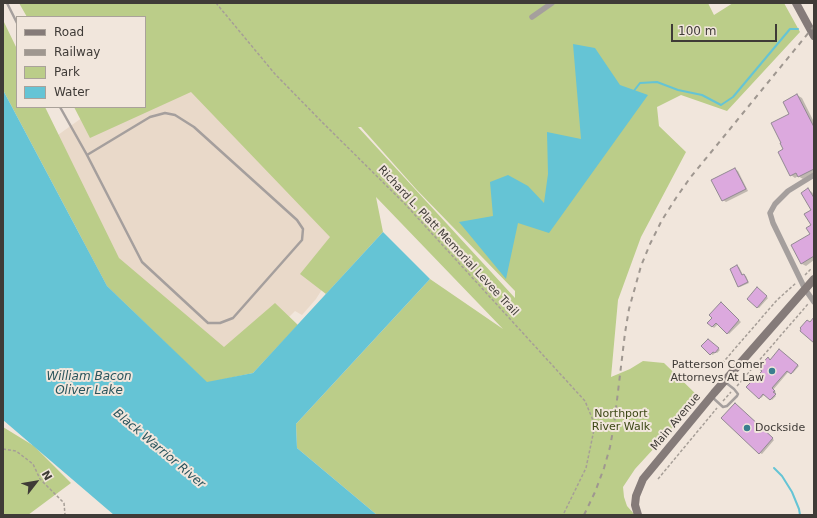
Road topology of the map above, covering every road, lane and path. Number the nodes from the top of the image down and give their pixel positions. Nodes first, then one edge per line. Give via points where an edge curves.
1 (7, 3) edge
2 (216, 3) edge
3 (552, 3) edge
4 (796, 3) edge
5 (532, 17) dead end
6 (16, 21) edge
7 (814, 36) edge
8 (61, 108) edge
9 (87, 155) junction
10 (814, 175) edge
11 (811, 270) dead end
12 (814, 279) edge
13 (800, 280) junction
14 (805, 290) junction
15 (814, 302) edge
16 (719, 368) dead end
17 (725, 381) junction
18 (711, 397) junction
19 (3, 449) edge
20 (65, 515) edge
21 (563, 515) edge
22 (638, 515) edge

1 - 6 lane
2 - 21 path, Richard L. Platt Memorial Levee Trail via 275,74 405,204 585,401 595,425 586,468
3 - 5 street
4 - 7 main road
8 - 9 lane
9 - 9 lane via 142,262 208,323 220,323 233,318 302,240 303,229 297,220 194,127 175,115 165,112 150,117
10 - 13 street via 788,191 770,213
11 - 13 path
12 - 14 main road, Main Avenue
13 - 14 street
13 - 16 path via 777,300
14 - 15 street
14 - 17 main road, Main Avenue
17 - 18 main road, Main Avenue
17 - 18 lane via 738,394 737,396 723,407
18 - 22 main road, Main Avenue via 643,479 636,496
19 - 20 path via 16,451 33,464 40,480 64,503

